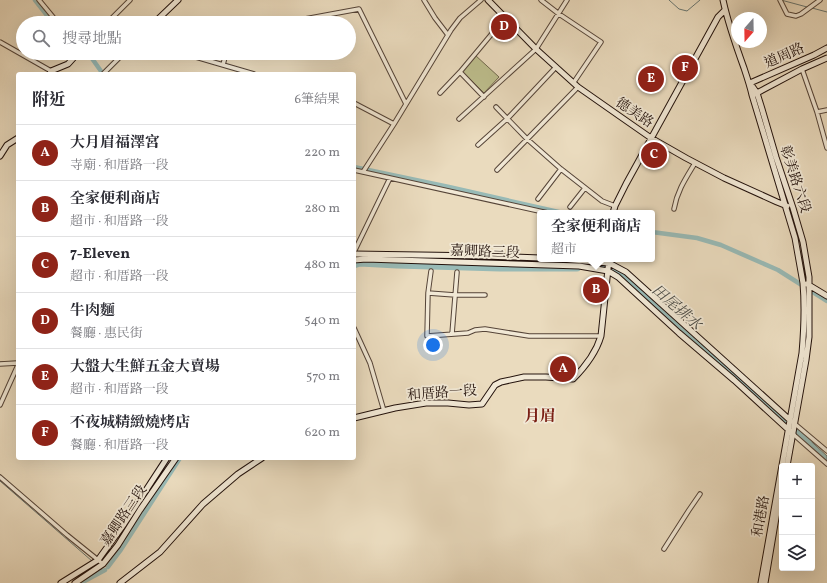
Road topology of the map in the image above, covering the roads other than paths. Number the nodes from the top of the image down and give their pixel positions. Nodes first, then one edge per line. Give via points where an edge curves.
1 (39, 0) edge
2 (130, 0) edge
3 (178, 0) edge
4 (424, 0) edge
5 (481, 0) edge
6 (488, 0) edge
7 (541, 0) edge
8 (567, 0) edge
9 (723, 0) edge
10 (780, 0) edge
11 (820, 0) edge
12 (725, 10) junction
13 (558, 14) junction
14 (52, 16) edge
15 (114, 16) edge
16 (161, 16) edge
17 (321, 16) edge
18 (505, 18) junction
19 (448, 35) junction
20 (0, 42) edge
21 (827, 48) edge
22 (536, 49) junction
23 (16, 52) edge
24 (827, 58) edge
25 (30, 60) edge
26 (72, 60) edge
27 (117, 60) edge
28 (206, 60) edge
29 (224, 60) edge
30 (223, 65) junction
31 (556, 67) junction
32 (802, 69) junction
33 (49, 72) edge
34 (53, 72) edge
35 (105, 72) edge
36 (247, 72) edge
37 (460, 72) junction
38 (574, 82) junction
39 (750, 83) junction
40 (578, 87) junction
41 (440, 93) dead end
42 (755, 94) junction
43 (484, 97) junction
44 (356, 104) edge
45 (406, 104) junction
46 (496, 107) dead end
47 (827, 110) edge
48 (817, 112) junction
49 (508, 118) junction
50 (459, 119) dead end
51 (394, 124) junction
52 (651, 138) junction
53 (16, 139) edge
54 (528, 139) junction
55 (478, 145) dead end
56 (827, 148) edge
57 (0, 155) edge
58 (695, 162) junction
59 (561, 169) junction
60 (356, 170) edge
61 (497, 170) dead end
62 (363, 172) junction
63 (390, 178) junction
64 (585, 188) junction
65 (538, 199) dead end
66 (615, 206) junction
67 (785, 206) junction
68 (570, 207) dead end
69 (794, 208) junction
70 (674, 209) dead end
71 (614, 210) edge
72 (537, 211) edge
73 (803, 242) junction
74 (796, 244) junction
75 (356, 249) edge
76 (356, 253) edge
77 (537, 258) edge
78 (356, 260) edge
79 (584, 262) edge
80 (608, 265) edge
81 (431, 271) dead end
82 (457, 272) dead end
83 (803, 284) junction
84 (809, 285) junction
85 (807, 291) junction
86 (428, 293) junction
87 (454, 295) junction
88 (485, 295) dead end
89 (827, 296) edge
90 (356, 332) edge
91 (452, 334) junction
92 (601, 336) junction
93 (0, 364) edge
94 (16, 364) edge
95 (16, 369) edge
96 (0, 405) edge
97 (384, 411) junction
98 (356, 418) edge
99 (792, 427) junction
100 (827, 451) edge
101 (166, 460) edge
102 (175, 460) edge
103 (259, 460) edge
104 (787, 463) edge
105 (827, 464) edge
106 (0, 477) edge
107 (700, 494) dead end
108 (780, 499) edge
109 (664, 549) dead end
110 (98, 560) junction
111 (103, 564) junction
112 (62, 583) edge
113 (75, 583) edge
114 (120, 583) edge
115 (761, 583) edge
116 (765, 583) edge

1 - 14 street
2 - 15 street
3 - 16 street
4 - 19 street
5 - 19 street via 460,18
6 - 18 street, 德美路
7 - 13 street
8 - 13 street
9 - 12 street, 彰美路六段
10 - 11 street via 788,14 796,16
12 - 39 street, 彰美路六段
12 - 52 street via 718,17
13 - 22 street
13 - 38 street via 601,42
17 - 45 street via 359,9
18 - 22 street, 德美路
18 - 37 street
19 - 45 street
20 - 23 street
21 - 39 street, 道周路
22 - 31 street, 德美路
22 - 43 street
24 - 32 street, 道周路
25 - 33 street
26 - 34 street
27 - 35 street
28 - 30 street
29 - 30 street
30 - 36 street
31 - 38 street, 德美路
31 - 49 street
32 - 42 street, 道周路
32 - 48 street
37 - 41 street
37 - 43 street
38 - 40 street, 德美路
39 - 42 street, 彰美路六段
40 - 52 street, 德美路
40 - 54 street
42 - 67 street, 彰美路六段
42 - 69 street, 彰美路六段
43 - 50 street
44 - 51 street
45 - 51 street
46 - 49 street
47 - 48 street
48 - 56 street
49 - 54 street
49 - 55 street
51 - 62 street
52 - 58 street, 德美路
52 - 66 street
53 - 57 street via 7,145
54 - 59 street
54 - 61 street
58 - 67 street, 德美路
58 - 70 street via 679,190
59 - 64 street
59 - 65 street
60 - 62 street
62 - 63 street
63 - 72 street
63 - 75 street
64 - 66 street via 602,201
64 - 68 street
66 - 71 street
67 - 69 street, 德美路
67 - 74 street, 彰美路六段
69 - 73 street, 彰美路六段
73 - 74 street
73 - 84 street, 彰美路六段
74 - 83 street, 彰美路六段
76 - 77 street, 嘉卿路三段
78 - 80 street, 嘉卿路三段
79 - 80 street, 嘉卿路三段
80 - 92 street, 和厝路一段
80 - 99 street, 嘉卿路三段 via 679,332
80 - 99 street, 嘉卿路三段 via 626,272
81 - 86 street
82 - 87 street
83 - 84 street
83 - 85 street, 和港路
84 - 85 street, 和港路
84 - 89 street
85 - 99 street, 和港路
86 - 87 street
86 - 91 street via 426,336
87 - 88 street
87 - 91 street
90 - 97 street via 370,363
91 - 92 street via 485,329 529,336
92 - 97 street, 和厝路一段 via 592,356 573,379 524,377 494,386 482,404 426,403
93 - 94 street
95 - 96 street
97 - 98 street, 和厝路一段
99 - 100 street
99 - 104 street, 和港路
99 - 105 street
99 - 115 street, 和港路
101 - 110 street, 嘉卿路三段
102 - 111 street, 嘉卿路三段
103 - 114 street via 203,504 160,552
106 - 110 street
107 - 109 street
108 - 116 street, 和港路
110 - 111 street
110 - 112 street
111 - 113 street, 嘉卿路三段

